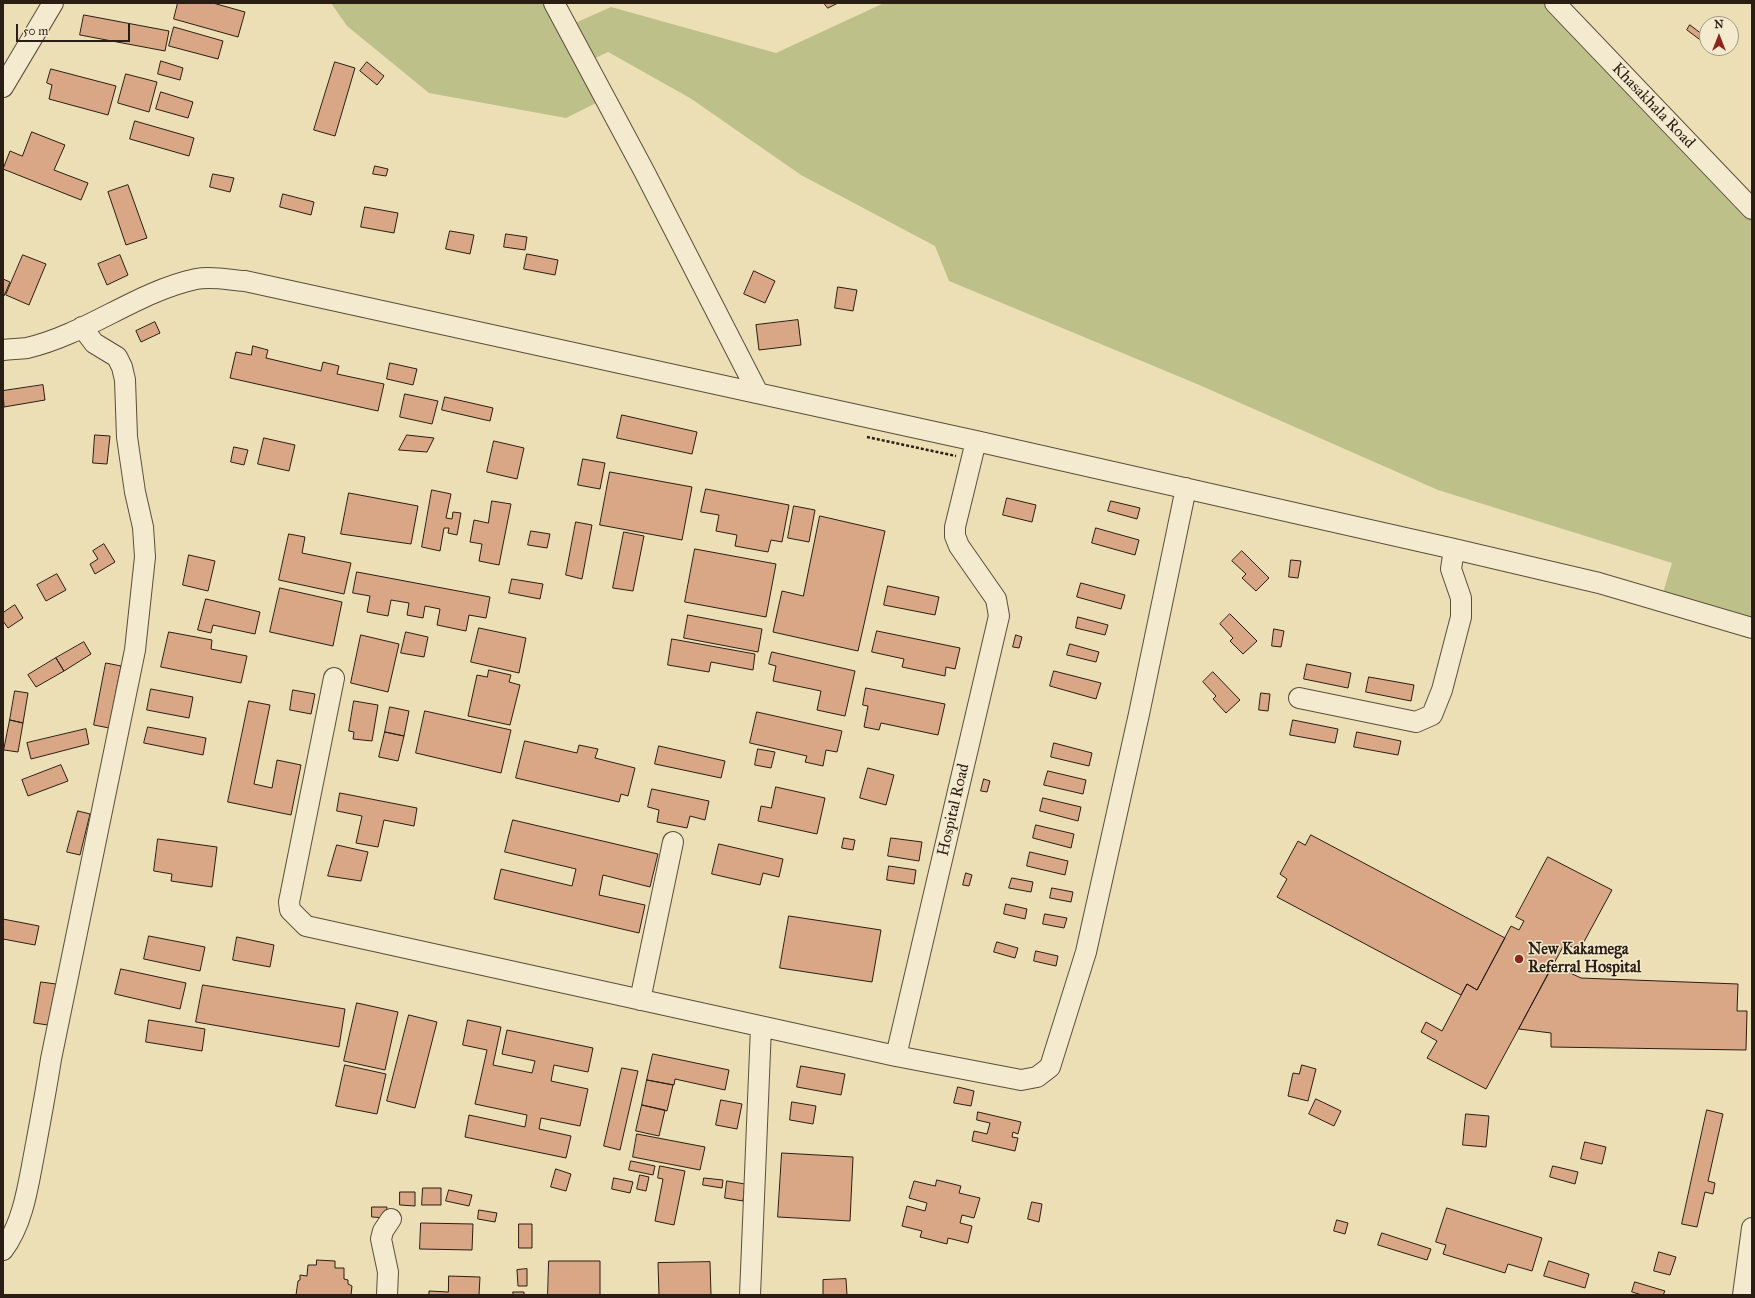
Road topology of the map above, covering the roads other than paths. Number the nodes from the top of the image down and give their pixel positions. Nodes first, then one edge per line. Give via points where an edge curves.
1 (53, 3) edge
2 (554, 3) edge
3 (1555, 3) edge
4 (3, 87) edge
5 (1752, 209) edge
6 (82, 327) junction
7 (3, 350) edge
8 (758, 393) junction
9 (974, 450) junction
10 (1186, 488) junction
11 (1454, 549) junction
12 (1752, 628) edge
13 (334, 678) dead end
14 (1299, 698) dead end
15 (673, 842) dead end
16 (640, 1000) junction
17 (761, 1027) junction
18 (896, 1056) junction
19 (391, 1219) dead end
20 (1752, 1228) edge
21 (3, 1250) edge
22 (387, 1295) edge
23 (750, 1295) edge
24 (1743, 1295) edge

1 - 4 street
2 - 8 street
3 - 5 street, Khasakhala Road
6 - 7 street via 27,348
6 - 8 street via 162,290 197,279 214,278 270,286
6 - 21 street via 94,343 117,357 122,367 125,380 127,437 146,557 135,650 51,1059 28,1189 18,1223
8 - 9 street
9 - 10 street
9 - 18 street, Hospital Road via 955,536 959,546 996,599 999,616
10 - 11 street
10 - 18 street via 1086,952 1050,1067 1037,1077 1021,1080
11 - 12 street via 1599,583
11 - 14 street via 1450,569 1461,598 1461,617 1442,690 1432,715 1416,722
13 - 16 street via 289,902 290,910 296,917 306,926
15 - 16 street
16 - 17 street
17 - 18 street
17 - 23 street
19 - 22 street via 381,1239 388,1272
20 - 24 street

